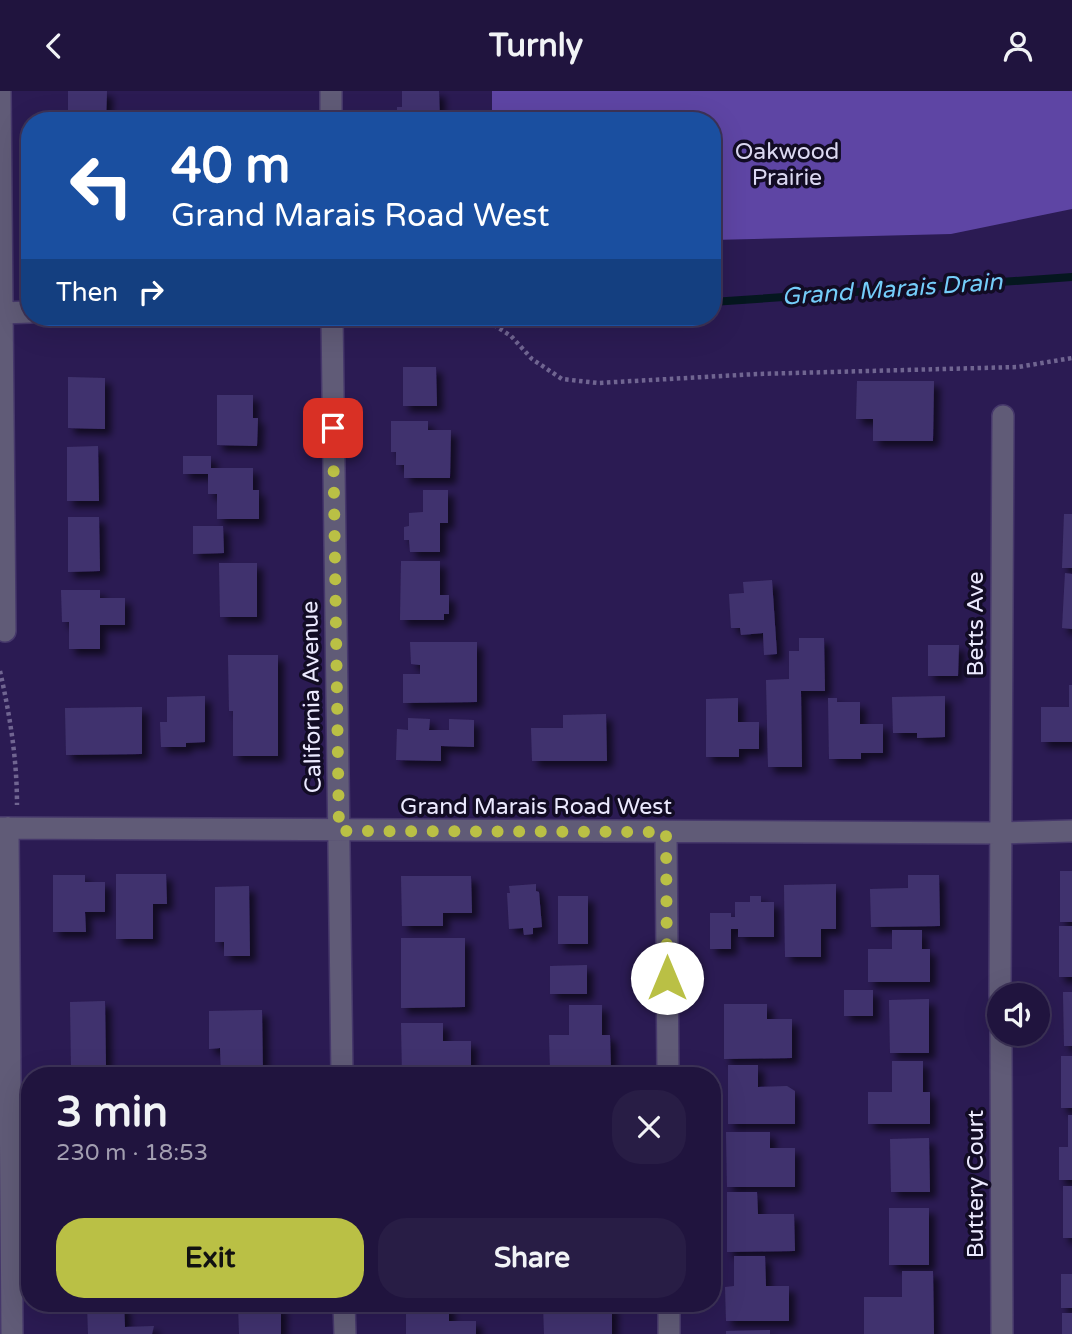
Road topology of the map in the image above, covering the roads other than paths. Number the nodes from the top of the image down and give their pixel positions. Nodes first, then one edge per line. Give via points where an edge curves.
1 (0, 91) edge
2 (331, 91) edge
3 (331, 112) edge
4 (21, 312) edge
5 (2, 313) junction
6 (332, 326) edge
7 (1003, 416) dead end
8 (5, 631) dead end
9 (4, 828) edge
10 (339, 831) junction
11 (1072, 831) edge
12 (666, 832) junction
13 (1000, 833) junction
14 (1000, 983) edge
15 (1001, 1046) edge
16 (342, 1067) edge
17 (668, 1067) edge
18 (344, 1312) edge
19 (669, 1312) edge
20 (12, 1334) edge
21 (345, 1334) edge
22 (669, 1334) edge
23 (1002, 1334) edge

1 - 5 street
2 - 3 street
4 - 5 street
5 - 8 street
6 - 10 street, California Avenue
7 - 13 street, Betts Ave
9 - 10 street, Grand Marais Road West
9 - 20 street
10 - 12 street, Grand Marais Road West
10 - 16 street, California Avenue
11 - 13 street, Grand Marais Road West
12 - 13 street, Grand Marais Road West
12 - 17 street
13 - 14 street
15 - 23 street, Buttery Court
18 - 21 street
19 - 22 street

